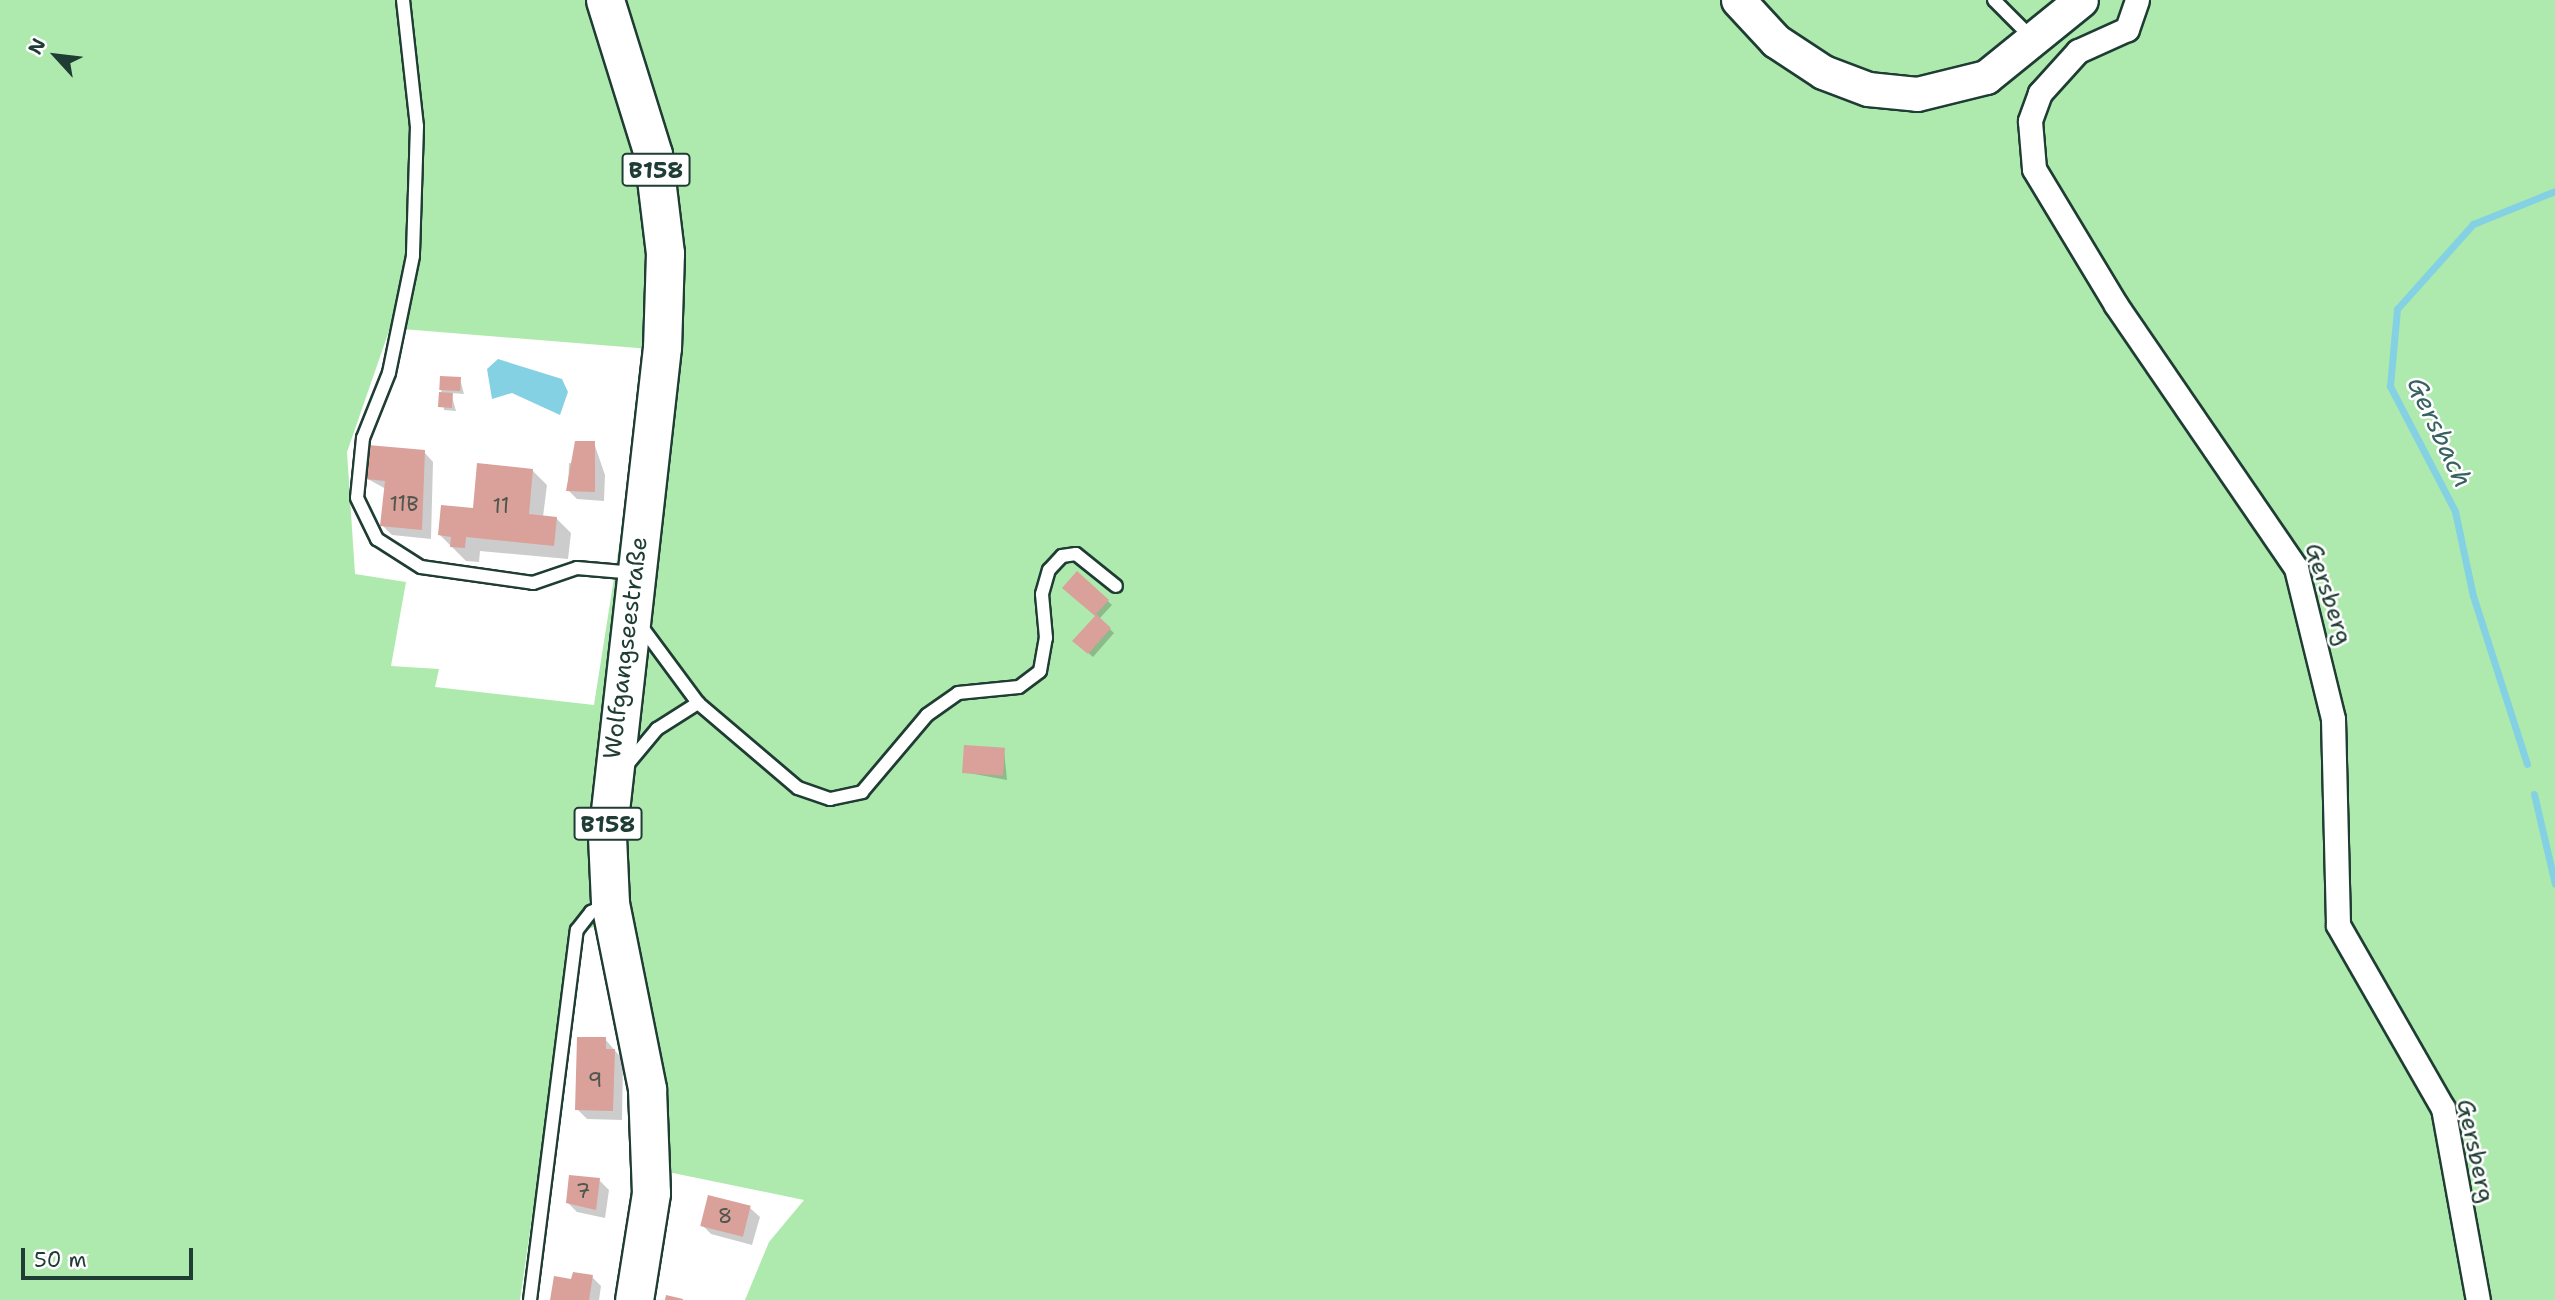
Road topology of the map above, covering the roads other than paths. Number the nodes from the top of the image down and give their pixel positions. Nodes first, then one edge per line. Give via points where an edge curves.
1 (403, 0) edge
2 (605, 0) edge
3 (1738, 0) edge
4 (1994, 0) edge
5 (2081, 0) edge
6 (2137, 0) edge
7 (2035, 42) junction
8 (636, 573) junction
9 (1116, 586) dead end
10 (628, 625) junction
11 (698, 703) junction
12 (611, 773) junction
13 (610, 903) junction
14 (530, 1300) edge
15 (634, 1300) edge
16 (2478, 1300) edge

1 - 8 lane via 416,125 413,256 389,373 362,438 357,498 377,539 421,567 533,583 577,568
2 - 8 main road, Wolfgangseestraße / B158 via 653,154 665,253 662,347
3 - 7 main road via 1803,60 1841,81 1885,92 1971,85
4 - 7 lane
5 - 7 main road
6 - 16 street, Gersberg via 2127,29 2086,45 2040,93 2030,121 2034,169 2116,305 2296,568 2333,719 2338,925 2443,1108
8 - 10 main road, Wolfgangseestraße / B158
9 - 11 lane via 1076,554 1062,556 1049,570 1042,594 1046,638 1040,671 1019,687 958,693 927,715 862,792 830,799 797,788
10 - 11 lane via 644,630
10 - 12 main road, Wolfgangseestraße / B158
11 - 12 lane via 657,729 626,771
12 - 13 main road, Wolfgangseestraße / B158
13 - 14 lane via 591,912 578,930
13 - 15 main road, Wolfgangseestraße / B158 via 647,1089 651,1193

